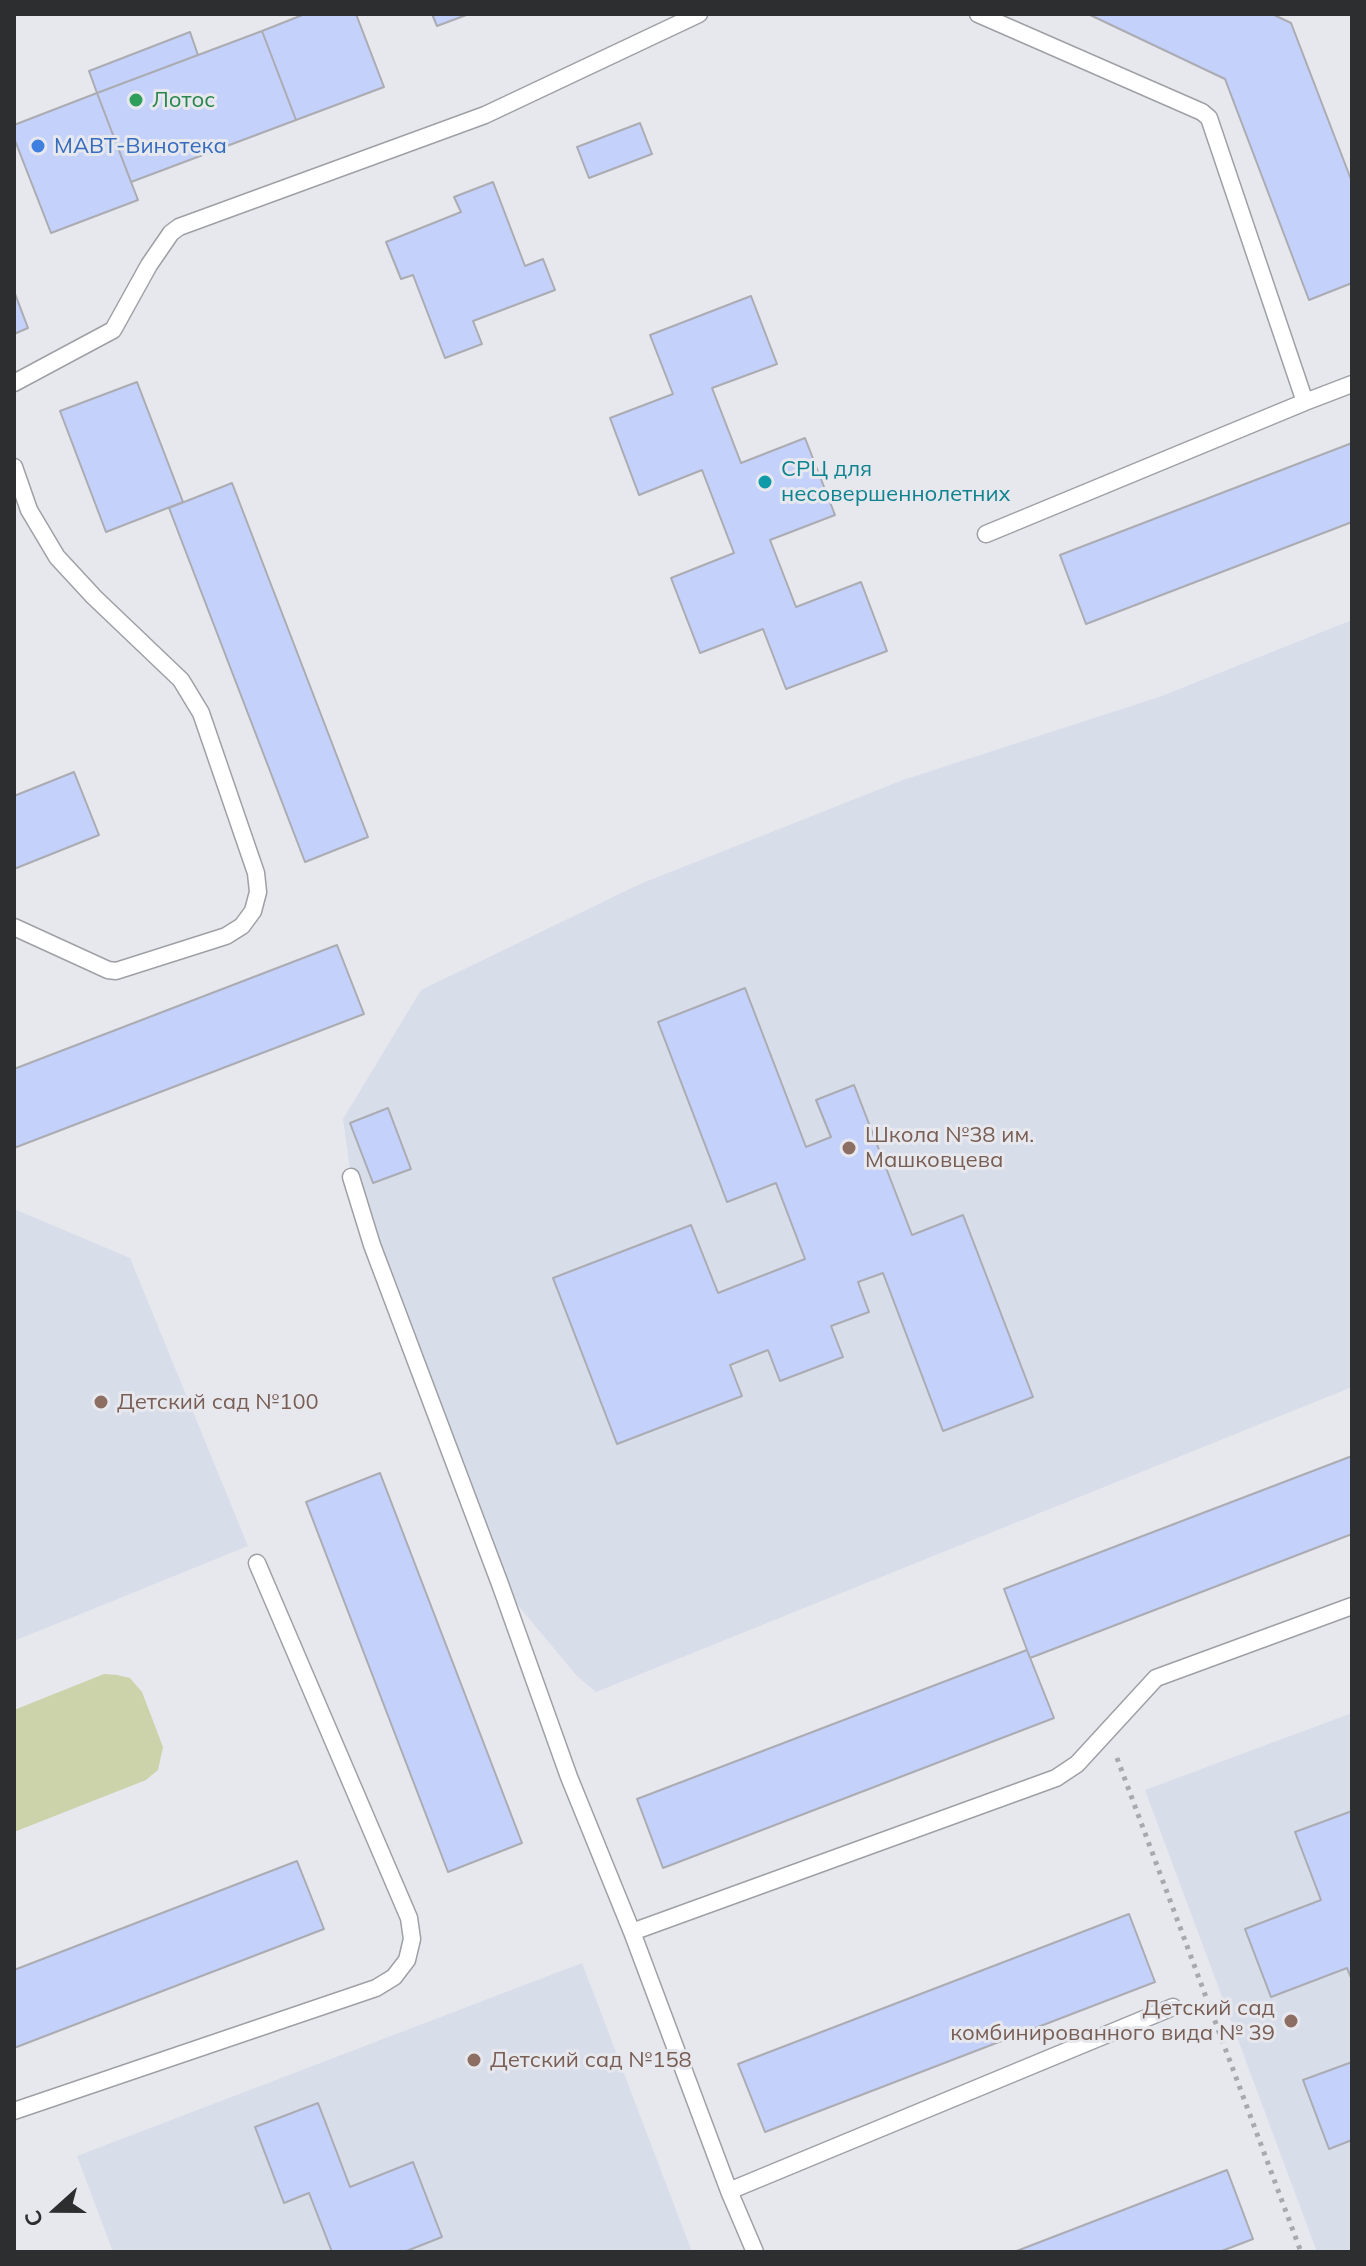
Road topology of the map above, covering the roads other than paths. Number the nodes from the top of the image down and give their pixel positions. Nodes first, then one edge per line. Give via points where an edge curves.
1 (699, 14) edge
2 (978, 14) edge
3 (14, 383) edge
4 (1352, 384) edge
5 (1305, 402) junction
6 (14, 467) edge
7 (986, 534) dead end
8 (14, 927) edge
9 (351, 1177) dead end
10 (257, 1563) dead end
11 (1352, 1606) edge
12 (632, 1932) junction
13 (1173, 2007) dead end
14 (14, 2111) edge
15 (729, 2191) junction
16 (755, 2252) edge

1 - 3 lane via 485,115 179,227 149,265 113,330
2 - 5 lane via 1209,118
4 - 5 lane
5 - 7 lane
6 - 8 lane via 29,510 57,557 181,680 201,713 258,892 253,911 226,936 116,971
9 - 12 lane via 569,1777
10 - 14 lane via 409,1918 407,1960 376,1988
11 - 12 lane via 1165,1674 1149,1684 1077,1764 1056,1778
12 - 15 lane
13 - 15 lane
15 - 16 lane

